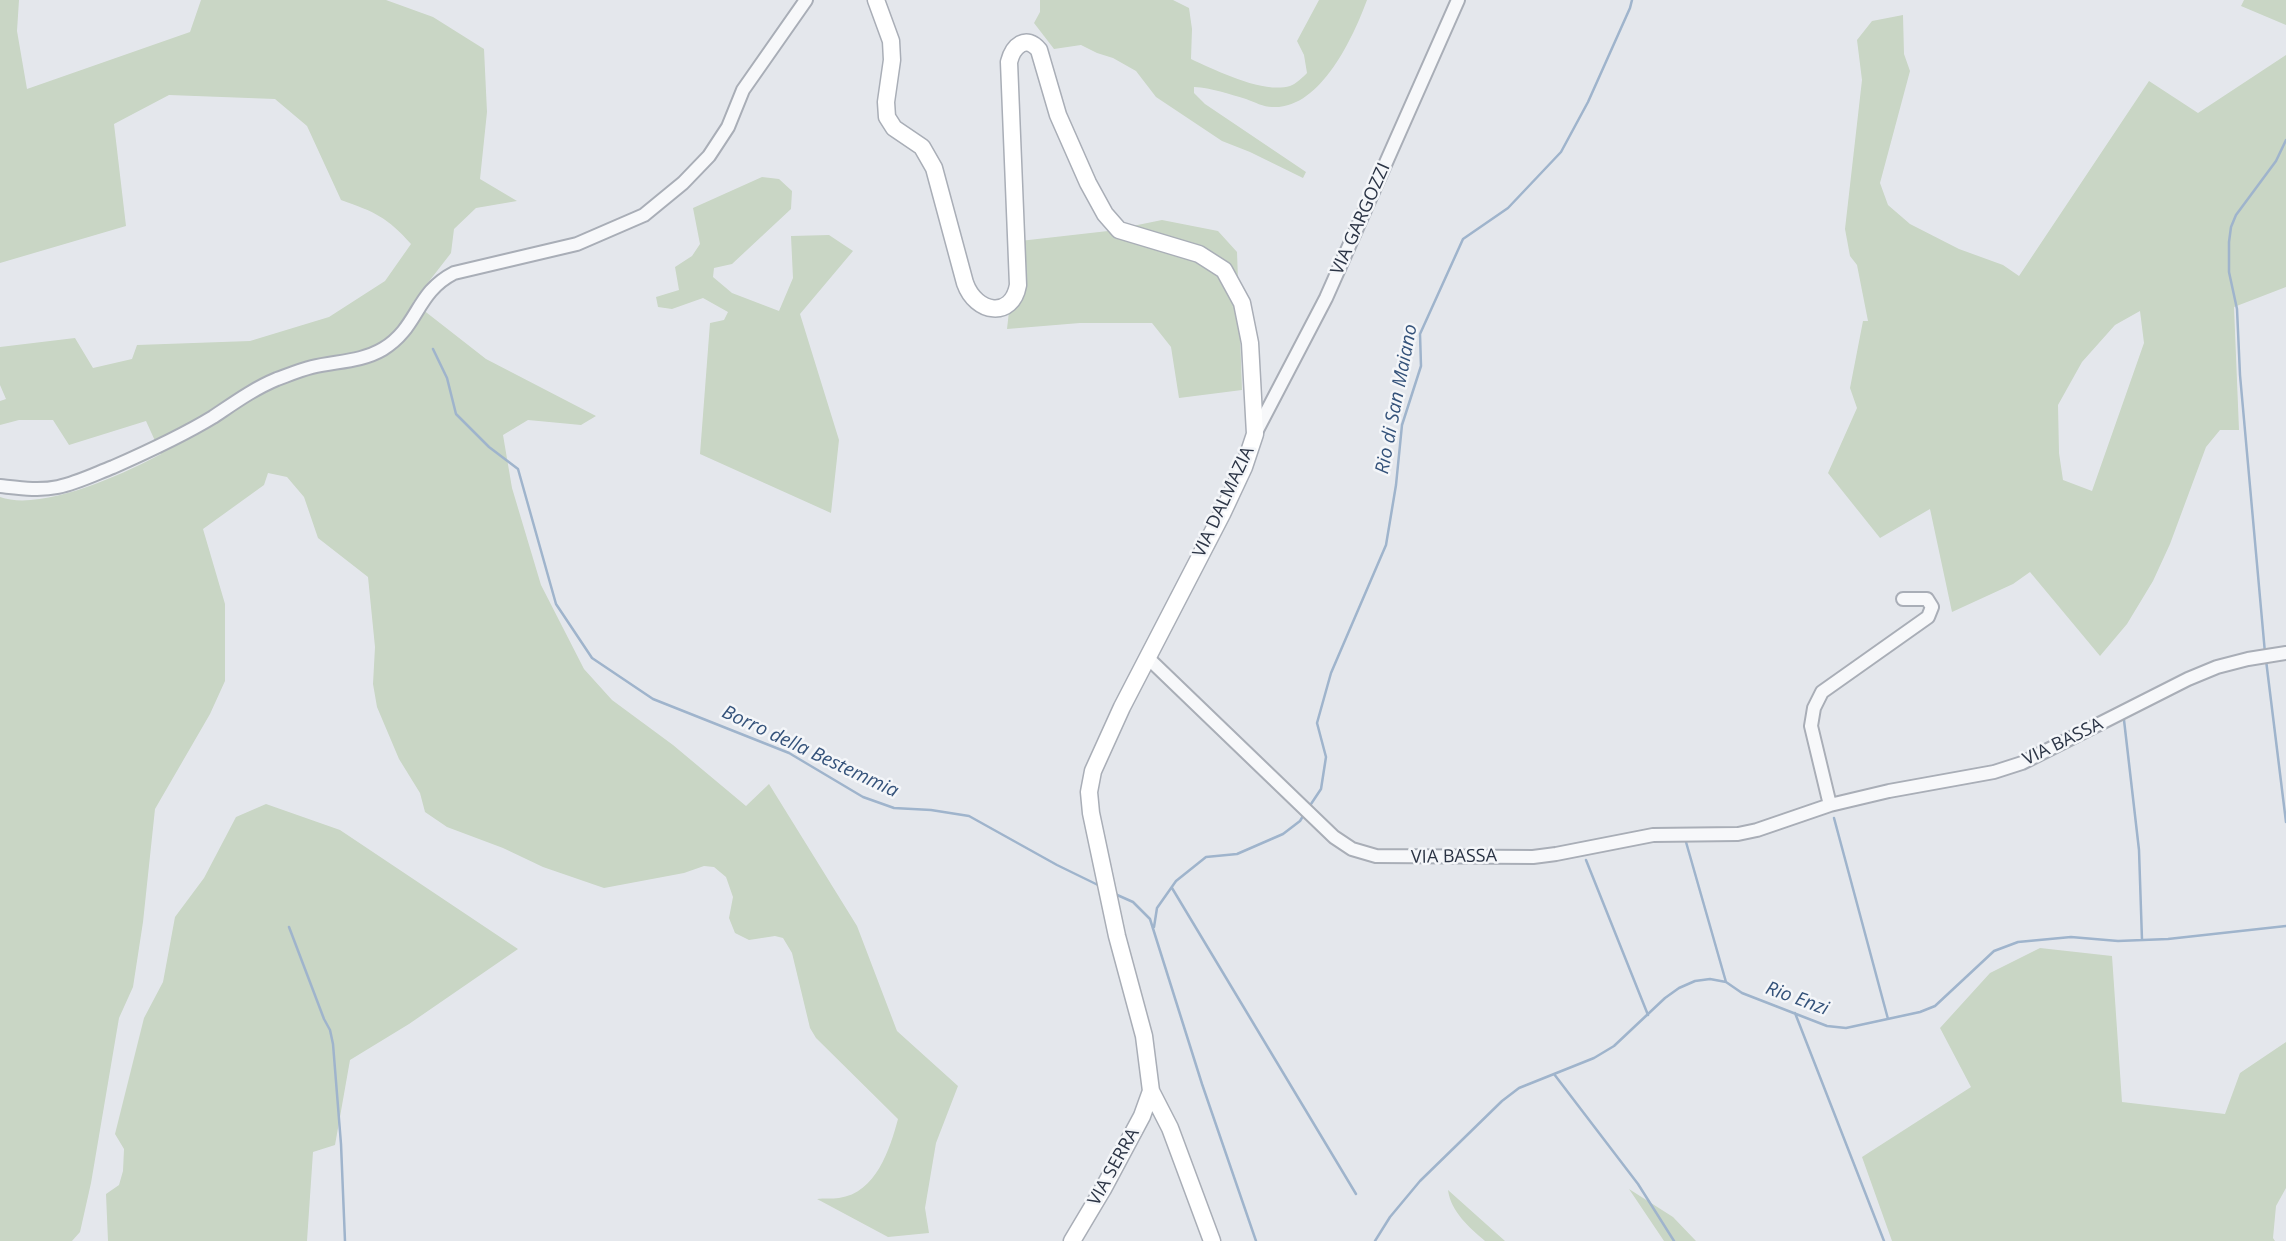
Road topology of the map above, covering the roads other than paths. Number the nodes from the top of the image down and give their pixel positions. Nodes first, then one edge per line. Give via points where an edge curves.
1 (806, 0) edge
2 (876, 0) edge
3 (1458, 0) edge
4 (1255, 434) junction
5 (0, 485) edge
6 (1903, 599) dead end
7 (2286, 653) edge
8 (1148, 658) junction
9 (1830, 805) junction
10 (1151, 1091) junction
11 (1072, 1241) edge
12 (1212, 1241) edge

1 - 5 street via 743,90 728,127 709,156 644,215 577,244 454,272 431,289 409,327 382,350 275,380 190,430 86,478 57,488
2 - 4 main road, VIA DALMAZIA via 891,41 887,117 894,128 922,147 934,168 965,284 974,300 987,309 996,308 1017,295 1020,276 1009,62 1015,47 1027,41 1039,50 1058,115 1105,215 1119,230 1199,254 1224,270 1242,303 1250,343
3 - 4 street, VIA GARGOZZI via 1326,298
4 - 8 main road, VIA DALMAZIA via 1222,514
6 - 9 street via 1927,598 1932,607 1928,617 1822,692 1814,708 1811,726
7 - 9 street, VIA BASSA via 2217,667 2188,679 2022,763
8 - 9 street, VIA BASSA via 1315,821 1352,849 1376,856 1533,857 1653,835 1738,834
8 - 10 main road, VIA DALMAZIA via 1093,771 1089,792 1105,880 1144,1035
10 - 11 main road, VIA SERRA via 1142,1116
10 - 12 main road via 1170,1128

